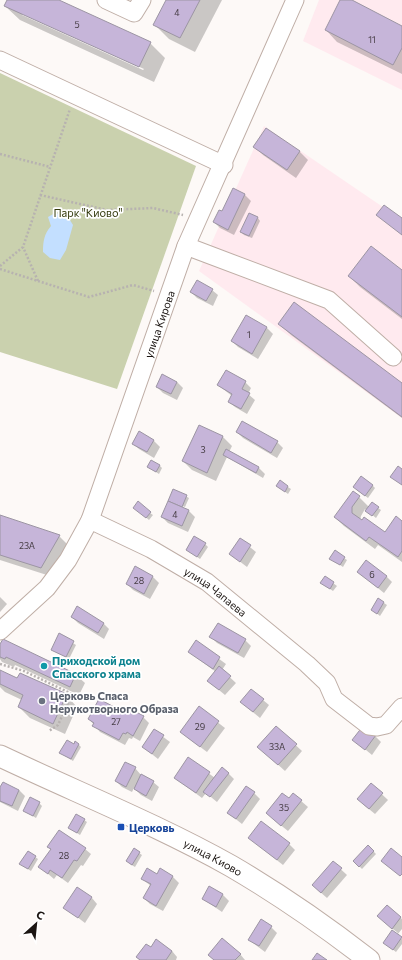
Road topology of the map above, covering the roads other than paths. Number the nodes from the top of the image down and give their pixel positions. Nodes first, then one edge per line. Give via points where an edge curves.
1 (106, 0) edge
2 (142, 0) edge
3 (295, 0) edge
4 (0, 60) edge
5 (224, 165) junction
6 (186, 246) junction
7 (394, 357) dead end
8 (90, 520) junction
9 (0, 631) edge
10 (402, 707) edge
11 (0, 756) edge
12 (369, 960) edge

1 - 2 street via 134,14
3 - 5 street, улица Кирова
4 - 5 street
5 - 6 street, улица Кирова
6 - 7 street via 329,300
6 - 8 street, улица Кирова
8 - 9 street, улица Кирова via 68,560 47,588
8 - 10 street, улица Чапаева via 151,549 206,582 327,683 334,699 368,726 386,725
11 - 12 main road, улица Киово via 231,866 325,926

